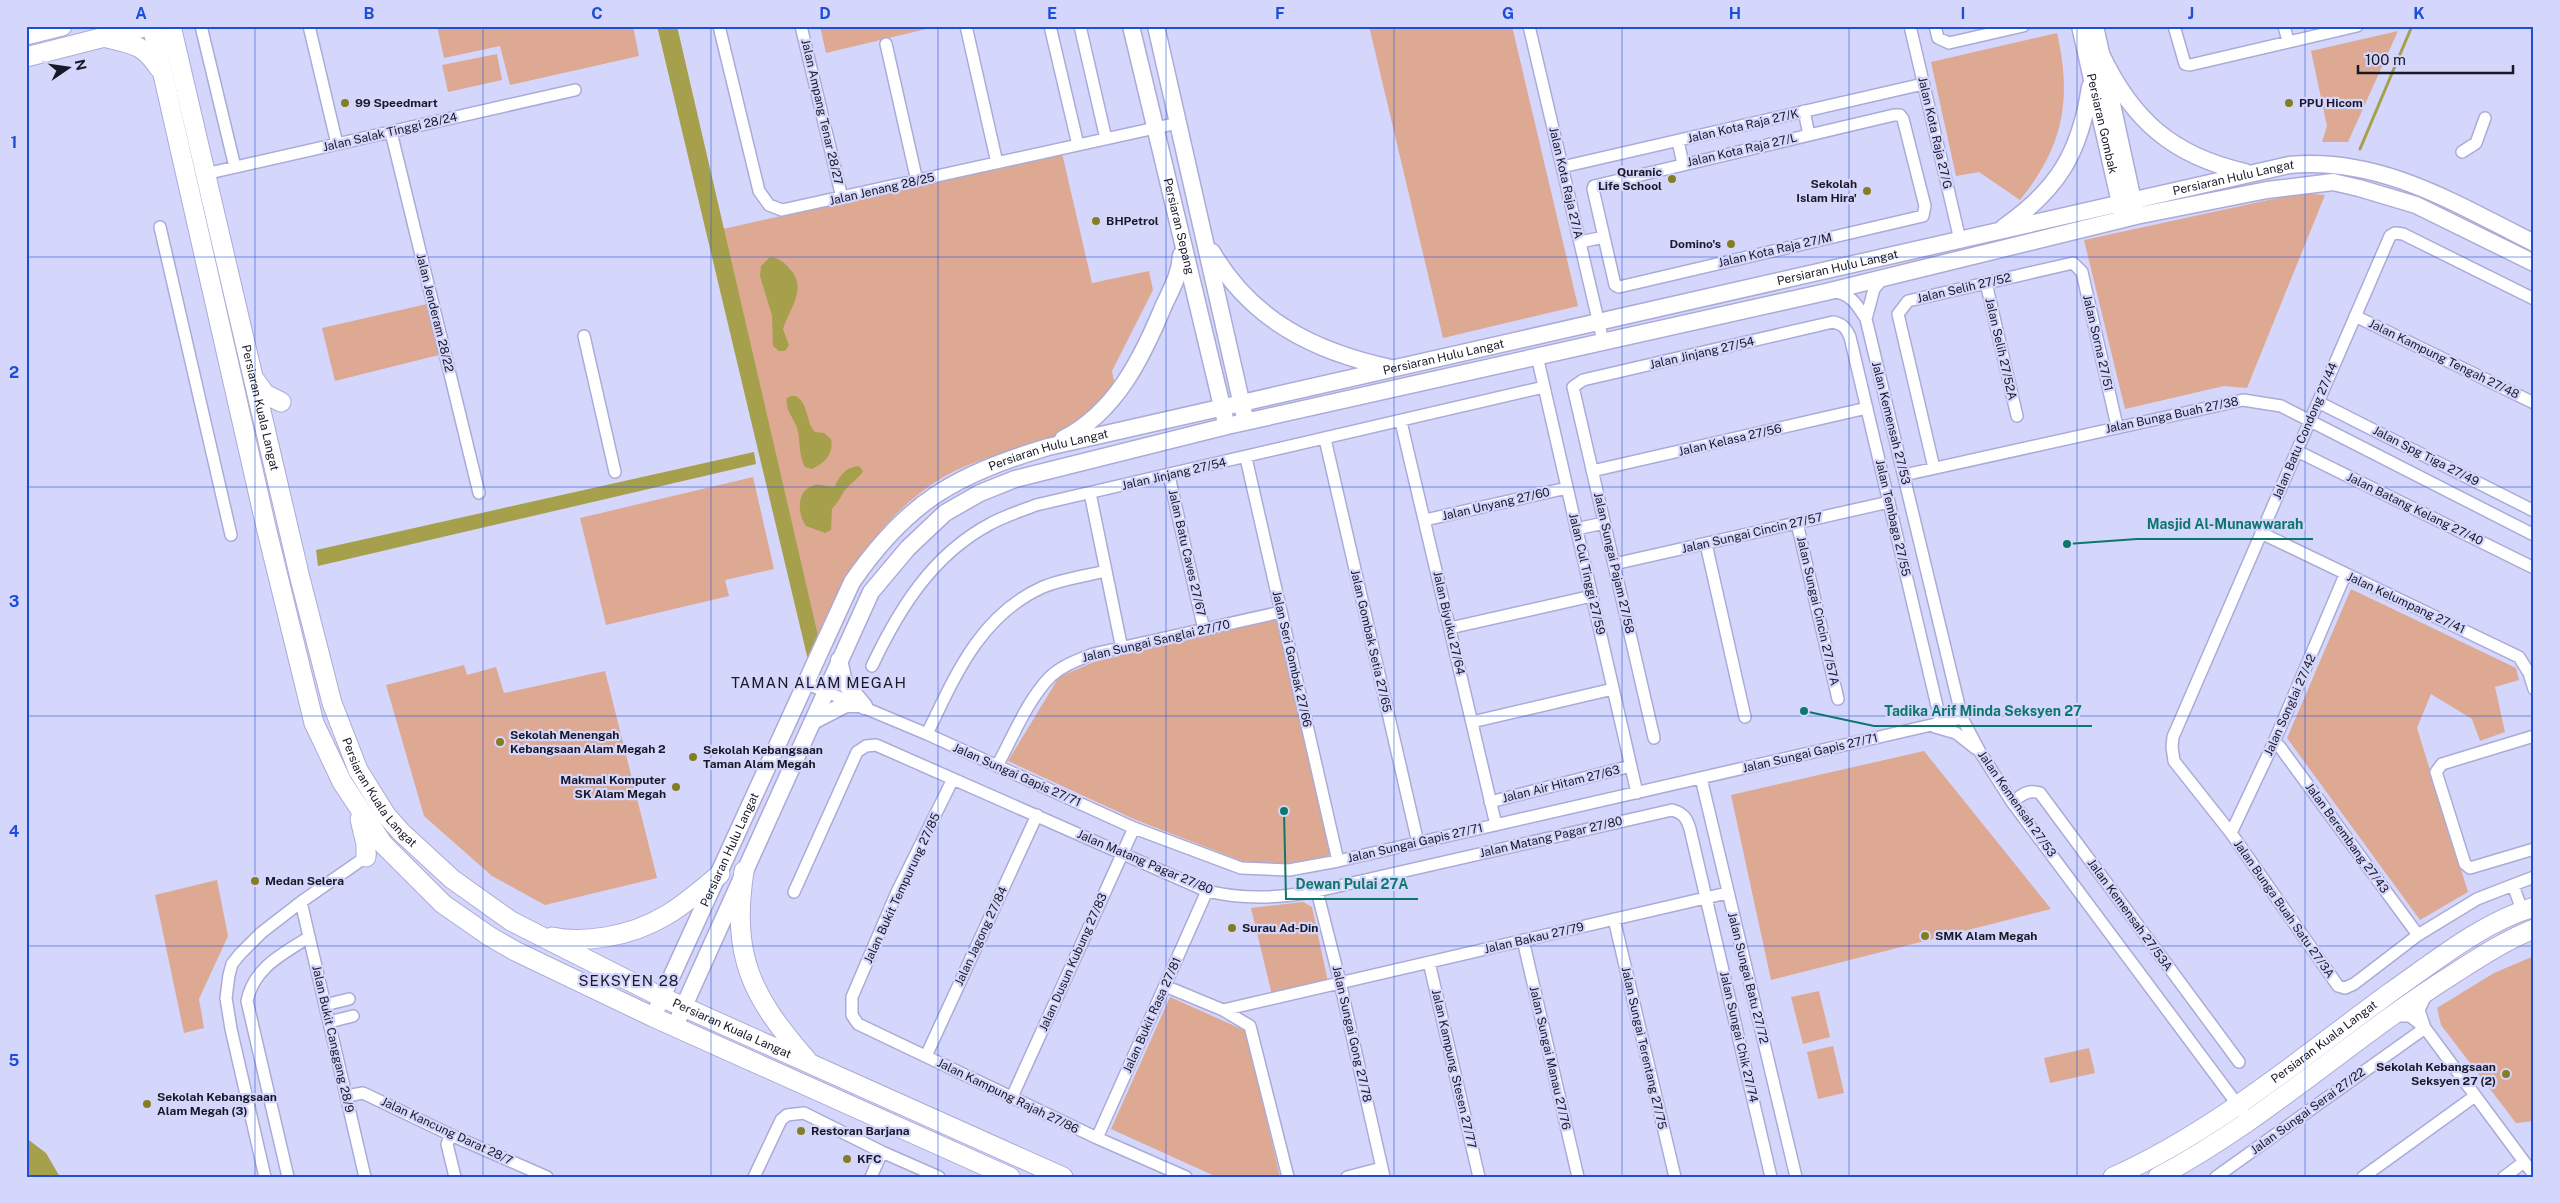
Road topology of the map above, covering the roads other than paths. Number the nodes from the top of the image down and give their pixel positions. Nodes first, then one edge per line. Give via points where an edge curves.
1 (62, 26) edge
2 (150, 26) edge
3 (171, 26) edge
4 (201, 26) edge
5 (309, 26) edge
6 (719, 26) edge
7 (801, 26) edge
8 (966, 26) edge
9 (1050, 26) edge
10 (1080, 26) edge
11 (1131, 26) edge
12 (1156, 26) edge
13 (1529, 26) edge
14 (1910, 26) edge
15 (1935, 26) edge
16 (2023, 26) edge
17 (2080, 26) edge
18 (2094, 26) edge
19 (2174, 26) edge
20 (2284, 26) edge
21 (2357, 26) edge
22 (26, 35) edge
23 (107, 38) junction
24 (2288, 42) junction
25 (886, 44) dead end
26 (2101, 54) junction
27 (26, 57) edge
28 (162, 73) junction
29 (2092, 79) junction
30 (1923, 84) junction
31 (575, 90) dead end
32 (1804, 111) junction
33 (1894, 115) joint
34 (2485, 118) dead end
35 (1178, 123) junction
36 (1154, 128) junction
37 (391, 132) junction
38 (1809, 135) junction
39 (1106, 139) junction
40 (1678, 141) junction
41 (337, 144) junction
42 (1078, 145) junction
43 (2462, 152) dead end
44 (997, 164) junction
45 (1683, 164) junction
46 (235, 167) junction
47 (1562, 168) junction
48 (2250, 173) junction
49 (205, 174) junction
50 (917, 181) junction
51 (1593, 189) joint
52 (842, 198) junction
53 (2126, 202) junction
54 (2130, 218) junction
55 (160, 227) dead end
56 (1998, 231) junction
57 (1604, 237) junction
58 (1204, 239) junction
59 (1960, 240) junction
60 (1580, 242) junction
61 (1182, 243) junction
62 (2534, 243) edge
63 (2073, 263) joint
64 (2534, 263) edge
65 (1883, 278) junction
66 (1986, 283) junction
67 (1826, 292) junction
68 (2534, 298) edge
69 (2355, 316) junction
70 (1866, 319) junction
71 (1833, 322) joint
72 (1598, 323) junction
73 (584, 336) dead end
74 (1603, 341) junction
75 (1537, 356) junction
76 (1396, 369) junction
77 (252, 374) junction
78 (1573, 387) joint
79 (1544, 388) junction
80 (2318, 402) junction
81 (2534, 403) edge
82 (1242, 404) junction
83 (1867, 408) junction
84 (1222, 409) junction
85 (2017, 416) dead end
86 (1246, 422) junction
87 (1402, 422) junction
88 (2309, 422) junction
89 (1227, 426) junction
90 (2117, 426) junction
91 (266, 433) junction
92 (1325, 440) junction
93 (1048, 447) junction
94 (2297, 451) junction
95 (1246, 458) junction
96 (1934, 468) junction
97 (1592, 471) junction
98 (614, 472) dead end
99 (1904, 475) junction
100 (1169, 476) junction
101 (1567, 488) junction
102 (479, 493) dead end
103 (1090, 493) junction
104 (1889, 502) junction
105 (2534, 511) edge
106 (1425, 520) junction
107 (1604, 523) junction
108 (1797, 523) junction
109 (1576, 529) junction
110 (2261, 533) junction
111 (231, 535) dead end
112 (2534, 535) edge
113 (1706, 544) junction
114 (1614, 564) junction
115 (2534, 568) edge
116 (1106, 571) junction
117 (2345, 575) junction
118 (1592, 596) junction
119 (1281, 612) junction
120 (1450, 628) junction
121 (1204, 630) junction
122 (1122, 649) junction
123 (839, 660) junction
124 (872, 666) dead end
125 (805, 682) junction
126 (1613, 689) junction
127 (2534, 689) edge
128 (825, 690) junction
129 (1838, 699) dead end
130 (860, 705) junction
131 (1745, 716) dead end
132 (1962, 718) junction
133 (813, 721) junction
134 (1472, 722) junction
135 (1941, 723) junction
136 (1928, 726) junction
137 (927, 734) junction
138 (2534, 736) edge
139 (2173, 737) joint
140 (1654, 738) dead end
141 (2274, 742) junction
142 (1980, 752) junction
143 (997, 766) junction
144 (1631, 766) junction
145 (1701, 778) junction
146 (953, 779) junction
147 (369, 789) junction
148 (1637, 792) junction
149 (1490, 802) junction
150 (2012, 802) junction
151 (357, 807) junction
152 (1037, 815) junction
153 (1496, 825) junction
154 (1134, 828) junction
155 (2231, 833) junction
156 (1418, 843) junction
157 (383, 844) junction
158 (422, 849) junction
159 (2534, 849) edge
160 (1121, 853) junction
161 (364, 858) junction
162 (1338, 861) junction
163 (403, 866) junction
164 (744, 871) junction
165 (720, 874) junction
166 (2534, 877) edge
167 (2513, 885) junction
168 (1317, 891) junction
169 (794, 892) dead end
170 (1207, 892) junction
171 (1727, 893) junction
172 (1706, 898) junction
173 (301, 902) junction
174 (2528, 908) edge
175 (1614, 919) junction
176 (2534, 929) edge
177 (534, 932) junction
178 (2418, 935) junction
179 (309, 937) junction
180 (1523, 940) junction
181 (1429, 962) junction
182 (1340, 982) junction
183 (1165, 986) junction
184 (2428, 990) junction
185 (662, 997) junction
186 (852, 997) joint
187 (349, 999) dead end
188 (325, 1005) junction
189 (684, 1007) junction
190 (1223, 1010) junction
191 (353, 1016) dead end
192 (2392, 1016) junction
193 (653, 1017) junction
194 (329, 1022) junction
195 (675, 1026) junction
196 (2425, 1028) junction
197 (926, 1056) junction
198 (2239, 1062) dead end
199 (811, 1064) junction
200 (346, 1096) junction
201 (2476, 1096) junction
202 (1012, 1097) junction
203 (2237, 1104) junction
204 (2249, 1120) junction
205 (451, 1135) junction
206 (1097, 1138) junction
207 (882, 1152) junction
208 (2524, 1162) junction
209 (1383, 1172) edge
210 (1057, 1175) edge
211 (2534, 1175) edge
212 (266, 1177) edge
213 (288, 1177) edge
214 (365, 1177) edge
215 (455, 1177) edge
216 (547, 1177) edge
217 (754, 1177) edge
218 (871, 1177) edge
219 (939, 1177) edge
220 (1010, 1177) edge
221 (1186, 1177) edge
222 (1288, 1177) edge
223 (1347, 1177) edge
224 (1479, 1177) edge
225 (1578, 1177) edge
226 (1675, 1177) edge
227 (1771, 1177) edge
228 (1796, 1177) edge
229 (2113, 1177) edge
230 (2158, 1177) edge
231 (2216, 1177) edge
232 (2363, 1177) edge
233 (2504, 1177) edge

1 - 22 main road
2 - 23 main road
2 - 28 main road, Persiaran Kuala Langat
3 - 49 main road, Persiaran Kuala Langat
4 - 46 street
5 - 41 street
6 - 52 street, Jalan Jenang 28/25 via 763,198 769,205 782,210
7 - 52 street, Jalan Ampang Tenar 28/27
8 - 44 street
9 - 42 street
10 - 39 street
11 - 36 main road, Persiaran Sepang
12 - 35 main road, Persiaran Sepang
13 - 47 street, Jalan Kota Raja 27/A
14 - 30 street, Jalan Kota Raja 27/G
15 - 16 street via 1938,38 1944,42
17 - 29 main road, Persiaran Gombak
18 - 26 main road, Persiaran Gombak
19 - 24 street via 2182,59 2190,65
20 - 24 street
21 - 24 street
23 - 27 main road
23 - 28 main road via 145,50
25 - 50 street
26 - 48 main road via 2115,84 2130,105 2158,133 2194,157
26 - 53 main road, Persiaran Gombak
28 - 151 main road, Persiaran Kuala Langat via 307,698 321,742
29 - 53 main road, Persiaran Gombak
29 - 56 main road via 2082,130 2058,178 2032,206
30 - 32 street, Jalan Kota Raja 27/K
30 - 59 street, Jalan Kota Raja 27/G
31 - 37 street, Jalan Salak Tinggi 28/24
32 - 38 street
32 - 40 street, Jalan Kota Raja 27/K
33 - 38 street, Jalan Kota Raja 27/L
33 - 57 street, Jalan Kota Raja 27/M via 1903,119 1925,206 1924,216 1619,287 1614,282
34 - 43 street via 2476,143
35 - 36 street, Jalan Jenang 28/25
35 - 58 main road, Persiaran Sepang
36 - 39 street, Jalan Jenang 28/25
36 - 61 main road, Persiaran Sepang
37 - 41 street, Jalan Salak Tinggi 28/24
37 - 102 street, Jalan Jenderam 28/22
38 - 45 street, Jalan Kota Raja 27/L
39 - 42 street, Jalan Jenang 28/25
40 - 45 street
40 - 47 street, Jalan Kota Raja 27/K
41 - 46 street, Jalan Salak Tinggi 28/24
42 - 44 street, Jalan Jenang 28/25
44 - 50 street, Jalan Jenang 28/25
45 - 51 street, Jalan Kota Raja 27/L via 1597,185
46 - 49 street, Jalan Salak Tinggi 28/24
47 - 60 street, Jalan Kota Raja 27/A
48 - 53 main road, Persiaran Hulu Langat
48 - 62 main road, Persiaran Hulu Langat via 2311,163 2366,169 2427,189
49 - 77 main road, Persiaran Kuala Langat
50 - 52 street, Jalan Jenang 28/25
51 - 57 street, Jalan Kota Raja 27/M
53 - 54 main road, Persiaran Gombak
53 - 56 main road, Persiaran Hulu Langat
54 - 64 main road, Persiaran Hulu Langat via 2267,190 2333,182 2416,205
54 - 65 main road, Persiaran Hulu Langat
55 - 111 street
56 - 59 main road, Persiaran Hulu Langat
57 - 60 street
58 - 76 main road via 1229,278 1280,326 1322,348
58 - 82 main road, Persiaran Sepang
59 - 72 main road, Persiaran Hulu Langat
60 - 72 street, Jalan Kota Raja 27/A
61 - 84 main road, Persiaran Sepang
61 - 93 main road via 1176,282 1134,370 1097,417 1076,433
63 - 66 street, Jalan Selih 27/52
63 - 90 street, Jalan Sorna 27/51 via 2082,272
65 - 67 main road, Persiaran Hulu Langat
65 - 70 street via 1874,288
66 - 85 street, Jalan Selih 27/52A
66 - 96 street, Jalan Selih 27/52 via 1908,301 1898,314
67 - 70 street via 1844,294 1858,306
67 - 74 main road, Persiaran Hulu Langat
68 - 69 street, Jalan Batu Condong 27/44 via 2396,233 2390,236
69 - 80 street, Jalan Batu Condong 27/44
69 - 81 street, Jalan Kampung Tengah 27/48
70 - 99 street, Jalan Kemensah 27/53
71 - 78 street, Jalan Jinjang 27/54 via 1583,380
71 - 83 street, Jalan Tembaga 27/55 via 1840,323 1850,336
72 - 74 street, Jalan Kota Raja 27/A
72 - 76 main road, Persiaran Hulu Langat
73 - 98 street
74 - 75 main road, Persiaran Hulu Langat
75 - 79 street, Jalan Cul Tinggi 27/59
75 - 86 main road, Persiaran Hulu Langat
76 - 82 main road, Persiaran Hulu Langat
77 - 91 main road, Persiaran Kuala Langat
77 - 91 main road via 258,387 279,402 265,422
78 - 97 street, Jalan Sungai Pajam 27/58
79 - 87 street, Jalan Jinjang 27/54
79 - 101 street, Jalan Cul Tinggi 27/59
80 - 88 street, Jalan Batu Condong 27/44
80 - 105 street, Jalan Spg Tiga 27/49
82 - 84 main road, Persiaran Hulu Langat
82 - 86 main road, Persiaran Sepang
83 - 97 street, Jalan Kelasa 27/56
83 - 104 street, Jalan Tembaga 27/55
84 - 89 main road, Persiaran Sepang
84 - 93 main road, Persiaran Hulu Langat
86 - 89 main road, Persiaran Hulu Langat
87 - 92 street, Jalan Jinjang 27/54
87 - 106 street, Jalan Biyuku 27/64
88 - 90 street, Jalan Bunga Buah 27/38 via 2281,406 2243,400
88 - 94 street, Jalan Batu Condong 27/44
88 - 112 street, Jalan Bunga Buah 27/38
89 - 123 main road, Persiaran Hulu Langat via 1015,479 961,503 926,530 888,570 871,592
90 - 96 street, Jalan Bunga Buah 27/38
91 - 147 main road, Persiaran Kuala Langat via 336,716
92 - 95 street, Jalan Jinjang 27/54
92 - 156 street, Jalan Gombak Setia 27/65
93 - 125 main road, Persiaran Hulu Langat via 1003,461 962,479 910,512 890,532 852,582
94 - 110 street, Jalan Batu Condong 27/44
94 - 115 street, Jalan Batang Kelang 27/40
95 - 100 street, Jalan Jinjang 27/54
95 - 119 street, Jalan Seri Gombak 27/66
96 - 99 street, Jalan Bunga Buah 27/38
97 - 107 street, Jalan Sungai Pajam 27/58
99 - 132 street, Jalan Kemensah 27/53
100 - 103 street, Jalan Jinjang 27/54
100 - 121 street, Jalan Batu Caves 27/67
101 - 106 street, Jalan Unyang 27/60
101 - 109 street, Jalan Cul Tinggi 27/59
103 - 116 street
103 - 124 street, Jalan Jinjang 27/54 via 1036,505 990,524 953,550 914,589
104 - 108 street, Jalan Sungai Cincin 27/57
104 - 135 street, Jalan Tembaga 27/55
106 - 120 street, Jalan Biyuku 27/64
107 - 109 street
107 - 114 street, Jalan Sungai Pajam 27/58
108 - 113 street, Jalan Sungai Cincin 27/57
108 - 129 street, Jalan Sungai Cincin 27/57A
109 - 118 street, Jalan Cul Tinggi 27/59
110 - 117 street, Jalan Kelumpang 27/41
110 - 139 street, Jalan Batu Condong 27/44
113 - 114 street, Jalan Sungai Cincin 27/57
113 - 131 street
114 - 140 street, Jalan Sungai Pajam 27/58
116 - 122 street
116 - 137 street via 1044,587 994,620 962,661
117 - 127 street, Jalan Kelumpang 27/41 via 2519,657
117 - 141 street, Jalan Songlai 27/42
118 - 120 street
118 - 126 street, Jalan Cul Tinggi 27/59
119 - 121 street, Jalan Sungai Sanglai 27/70
119 - 162 street, Jalan Seri Gombak 27/66
120 - 134 street, Jalan Biyuku 27/64
121 - 122 street, Jalan Sungai Sanglai 27/70
122 - 143 street, Jalan Sungai Sanglai 27/70 via 1092,654 1069,663 1051,676 1034,698
123 - 128 main road, Persiaran Hulu Langat
123 - 130 main road via 844,682
125 - 128 street, Jalan Sungai Gapis 27/71
125 - 165 main road, Persiaran Hulu Langat
126 - 134 street
126 - 144 street, Jalan Cul Tinggi 27/59
128 - 130 street, Jalan Sungai Gapis 27/71
128 - 133 main road, Persiaran Hulu Langat
130 - 133 main road via 846,704
130 - 137 street, Jalan Sungai Gapis 27/71
132 - 135 street, Jalan Sungai Gapis 27/71
132 - 142 street, Jalan Kemensah 27/53
133 - 164 main road, Persiaran Hulu Langat
134 - 149 street, Jalan Biyuku 27/64
135 - 136 street, Jalan Sungai Gapis 27/71
136 - 142 street via 1948,728
136 - 145 street, Jalan Sungai Gapis 27/71
137 - 143 street, Jalan Sungai Gapis 27/71
138 - 159 street via 2442,764 2436,772 2465,864 2470,868
139 - 155 street, Jalan Bunga Buah Satu 27/3A via 2174,761
141 - 155 street, Jalan Songlai 27/42
141 - 178 street, Jalan Berembang 27/43
142 - 150 street, Jalan Kemensah 27/53
143 - 154 street, Jalan Sungai Gapis 27/71
144 - 148 street, Jalan Cul Tinggi 27/59
144 - 149 street, Jalan Air Hitam 27/63
145 - 148 street, Jalan Sungai Gapis 27/71
145 - 171 street, Jalan Sungai Batu 27/72
146 - 152 street, Jalan Matang Pagar 27/80
146 - 169 street, Jalan Matang Pagar 27/80 via 884,747 866,746 857,752
146 - 186 street, Jalan Bukit Tempurung 27/85
147 - 157 main road
147 - 158 main road, Persiaran Kuala Langat via 402,832
148 - 153 street, Jalan Sungai Gapis 27/71
149 - 153 street, Jalan Biyuku 27/64
150 - 198 street, Jalan Kemensah 27/53A via 2026,792 2040,793
150 - 203 street, Jalan Kemensah 27/53
151 - 157 main road, Persiaran Kuala Langat
151 - 161 main road via 366,844
152 - 160 street, Jalan Matang Pagar 27/80
152 - 197 street, Jalan Jagong 27/84
153 - 156 street, Jalan Sungai Gapis 27/71
154 - 160 street, Jalan Dusun Kubung 27/83
154 - 162 street, Jalan Sungai Gapis 27/71 via 1241,868 1288,870
155 - 178 street, Jalan Bunga Buah Satu 27/3A via 2338,986 2345,988 2354,984
156 - 162 street, Jalan Sungai Gapis 27/71
157 - 158 main road
157 - 161 street
157 - 163 main road, Persiaran Kuala Langat
158 - 177 main road, Persiaran Kuala Langat via 452,879 511,921
160 - 170 street, Jalan Matang Pagar 27/80
160 - 202 street, Jalan Dusun Kubung 27/83
161 - 163 main road via 379,857
161 - 173 street
163 - 193 main road, Persiaran Kuala Langat via 443,904 489,936
164 - 189 main road, Persiaran Hulu Langat
164 - 199 main road via 740,939 751,979 784,1033
165 - 177 main road via 672,912 633,932 588,940 566,940
165 - 185 main road, Persiaran Hulu Langat
166 - 167 street
167 - 174 street
167 - 178 street, Jalan Bunga Buah Satu 27/3A via 2477,899
168 - 170 street, Jalan Matang Pagar 27/80 via 1280,898 1233,897
168 - 172 street, Jalan Matang Pagar 27/80 via 1672,810 1687,820
168 - 182 street, Jalan Sungai Gong 27/78
170 - 183 street, Jalan Bukit Rasa 27/81
171 - 172 street, Jalan Bakau 27/79
171 - 228 street, Jalan Sungai Batu 27/72
172 - 175 street, Jalan Bakau 27/79
172 - 227 street, Jalan Sungai Chik 27/74
173 - 179 street, Jalan Bukit Canggang 28/9
173 - 212 street via 240,954 232,964 226,986 231,1029
174 - 203 main road, Persiaran Kuala Langat via 2433,962
175 - 180 street, Jalan Bakau 27/79
175 - 226 street, Jalan Sungai Terentang 27/75
176 - 184 main road, Persiaran Kuala Langat via 2485,954
177 - 185 main road, Persiaran Kuala Langat
179 - 188 street, Jalan Bukit Canggang 28/9
179 - 213 street via 259,972 247,1001
180 - 181 street, Jalan Bakau 27/79
180 - 225 street, Jalan Sungai Manau 27/76
181 - 182 street, Jalan Bakau 27/79
181 - 224 street, Jalan Kampung Stesen 27/77
182 - 190 street, Jalan Bakau 27/79
182 - 209 street, Jalan Sungai Gong 27/78
183 - 190 street
183 - 206 street, Jalan Bukit Rasa 27/81
184 - 192 main road, Persiaran Kuala Langat
184 - 196 street via 2419,1010
185 - 189 main road, Persiaran Kuala Langat
185 - 193 main road, Persiaran Hulu Langat
186 - 197 street, Jalan Kampung Rajah 27/86 via 852,1015 858,1024
187 - 188 street
188 - 194 street, Jalan Bukit Canggang 28/9
189 - 195 main road, Persiaran Hulu Langat
189 - 199 main road, Persiaran Kuala Langat
190 - 222 street via 1250,1026
191 - 194 street
192 - 196 street via 2410,1016
192 - 204 main road, Persiaran Kuala Langat
193 - 195 main road, Persiaran Kuala Langat
194 - 200 street, Jalan Bukit Canggang 28/9
195 - 220 main road, Persiaran Kuala Langat
196 - 201 street
196 - 231 street, Jalan Sungai Serai 27/22
197 - 202 street, Jalan Kampung Rajah 27/86
199 - 210 main road, Persiaran Kuala Langat
200 - 205 street, Jalan Kancung Darat 28/7 via 363,1092
200 - 214 street, Jalan Bukit Canggang 28/9
201 - 208 street
201 - 232 street
202 - 206 street, Jalan Kampung Rajah 27/86
203 - 204 street, Jalan Kemensah 27/53
203 - 229 main road, Persiaran Kuala Langat via 2155,1156
204 - 230 main road, Persiaran Kuala Langat
205 - 215 street via 447,1144
205 - 216 street, Jalan Kancung Darat 28/7
206 - 221 street, Jalan Kampung Rajah 27/86
207 - 217 street via 804,1113 787,1115 776,1127
207 - 218 street
207 - 219 street
208 - 211 street
208 - 233 street
209 - 223 street

